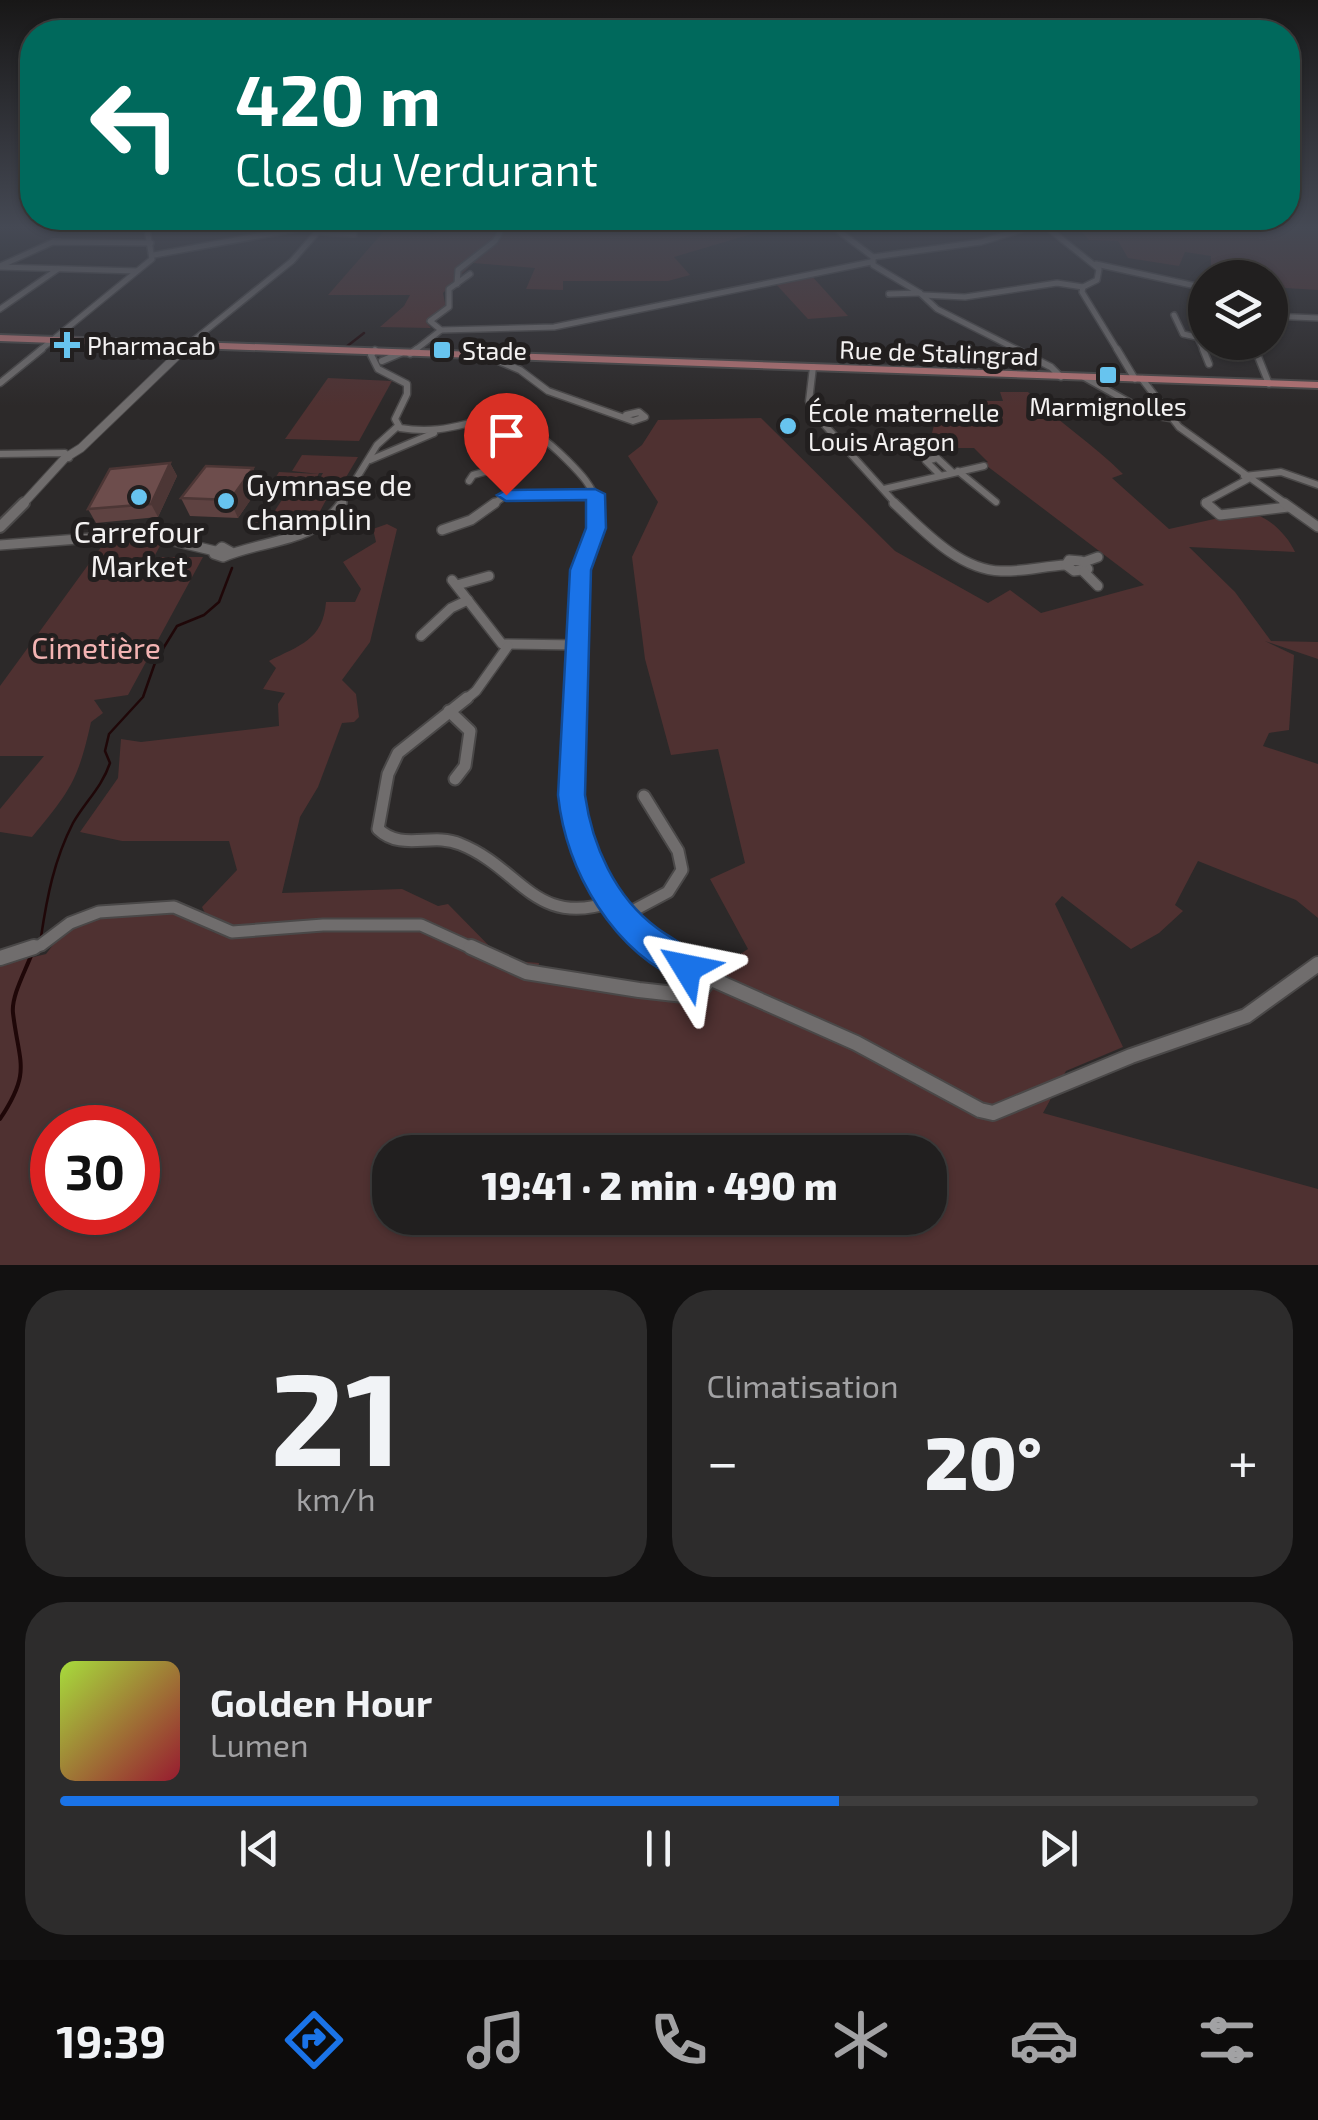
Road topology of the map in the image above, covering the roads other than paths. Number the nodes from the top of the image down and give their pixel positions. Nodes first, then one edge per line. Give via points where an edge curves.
1 (30, 288) edge
2 (118, 288) edge
3 (260, 288) edge
4 (452, 288) edge
5 (736, 288) edge
6 (912, 288) edge
7 (1020, 288) edge
8 (1083, 288) edge
9 (889, 294) dead end
10 (920, 294) junction
11 (0, 309) edge
12 (1174, 315) dead end
13 (1288, 317) edge
14 (1318, 318) edge
15 (441, 330) junction
16 (1188, 335) edge
17 (3, 340) edge
18 (55, 340) junction
19 (194, 344) junction
20 (408, 353) junction
21 (380, 356) junction
22 (495, 356) junction
23 (1208, 360) edge
24 (1258, 360) edge
25 (1209, 364) dead end
26 (813, 367) junction
27 (1061, 377) junction
28 (1084, 378) junction
29 (1139, 379) junction
30 (0, 383) edge
31 (1270, 384) junction
32 (1318, 386) edge
33 (626, 416) dead end
34 (1170, 418) junction
35 (398, 426) junction
36 (445, 428) junction
37 (0, 455) edge
38 (66, 458) junction
39 (368, 462) junction
40 (984, 466) dead end
41 (955, 471) junction
42 (940, 475) junction
43 (1246, 477) junction
44 (469, 481) dead end
45 (1318, 485) edge
46 (884, 489) junction
47 (595, 494) junction
48 (506, 495) junction
49 (996, 502) dead end
50 (1288, 506) junction
51 (1318, 527) edge
52 (0, 528) edge
53 (442, 530) dead end
54 (0, 545) edge
55 (216, 551) joint
56 (1098, 556) dead end
57 (1084, 567) junction
58 (490, 576) dead end
59 (1098, 586) dead end
60 (468, 600) junction
61 (421, 636) dead end
62 (578, 645) junction
63 (508, 646) junction
64 (449, 711) junction
65 (456, 779) dead end
66 (644, 796) dead end
67 (611, 902) junction
68 (622, 916) junction
69 (0, 958) edge
70 (1318, 964) edge
71 (709, 980) junction

1 - 11 street
2 - 18 street
3 - 19 street
4 - 15 street via 447,310 430,324
5 - 15 street via 554,327
6 - 10 street
7 - 10 street via 966,297
8 - 29 street
9 - 10 street
10 - 27 street
12 - 16 street
13 - 14 street
15 - 20 street
17 - 18 main road, Rue de Stalingrad
18 - 19 main road, Rue de Stalingrad
18 - 30 street
19 - 21 main road, Rue de Stalingrad
19 - 38 street
20 - 21 main road, Rue de Stalingrad
20 - 22 main road, Rue de Stalingrad
21 - 35 street via 408,389
22 - 26 main road, Rue de Stalingrad
22 - 33 street via 548,391
23 - 25 street
24 - 31 street
26 - 27 main road, Rue de Stalingrad
26 - 46 street via 812,411
27 - 28 main road, Rue de Stalingrad
28 - 29 main road, Rue de Stalingrad
28 - 34 street
29 - 31 main road, Rue de Stalingrad
29 - 34 street
31 - 32 main road, Rue de Stalingrad
34 - 43 street
35 - 36 street
35 - 39 street
36 - 39 street
36 - 47 street via 492,418 520,422
37 - 38 street
38 - 52 street
39 - 55 street via 322,524 280,544
40 - 41 street
41 - 42 street
41 - 42 street via 937,458 926,461
41 - 49 street
42 - 46 street
43 - 45 street via 1281,472
43 - 50 street
43 - 50 street via 1205,502 1220,515
44 - 48 street via 511,467
46 - 57 street via 970,564 1000,572 1071,560
47 - 48 street
47 - 62 street via 596,528 580,570
48 - 53 street
50 - 51 street
54 - 55 street via 144,534
56 - 57 street
57 - 59 street
58 - 60 street via 454,582
60 - 61 street
60 - 63 street via 495,639
62 - 63 street
62 - 67 street via 573,808 583,850
63 - 64 street via 476,691
64 - 65 street via 470,731
64 - 67 street via 393,760 377,818 380,833 460,843 549,904 588,909
66 - 68 street via 682,870 668,892
67 - 68 street
68 - 71 street
69 - 71 street via 107,910 174,906 232,932 421,925 526,972 684,995
70 - 71 street via 1246,1016 994,1113 842,1036

